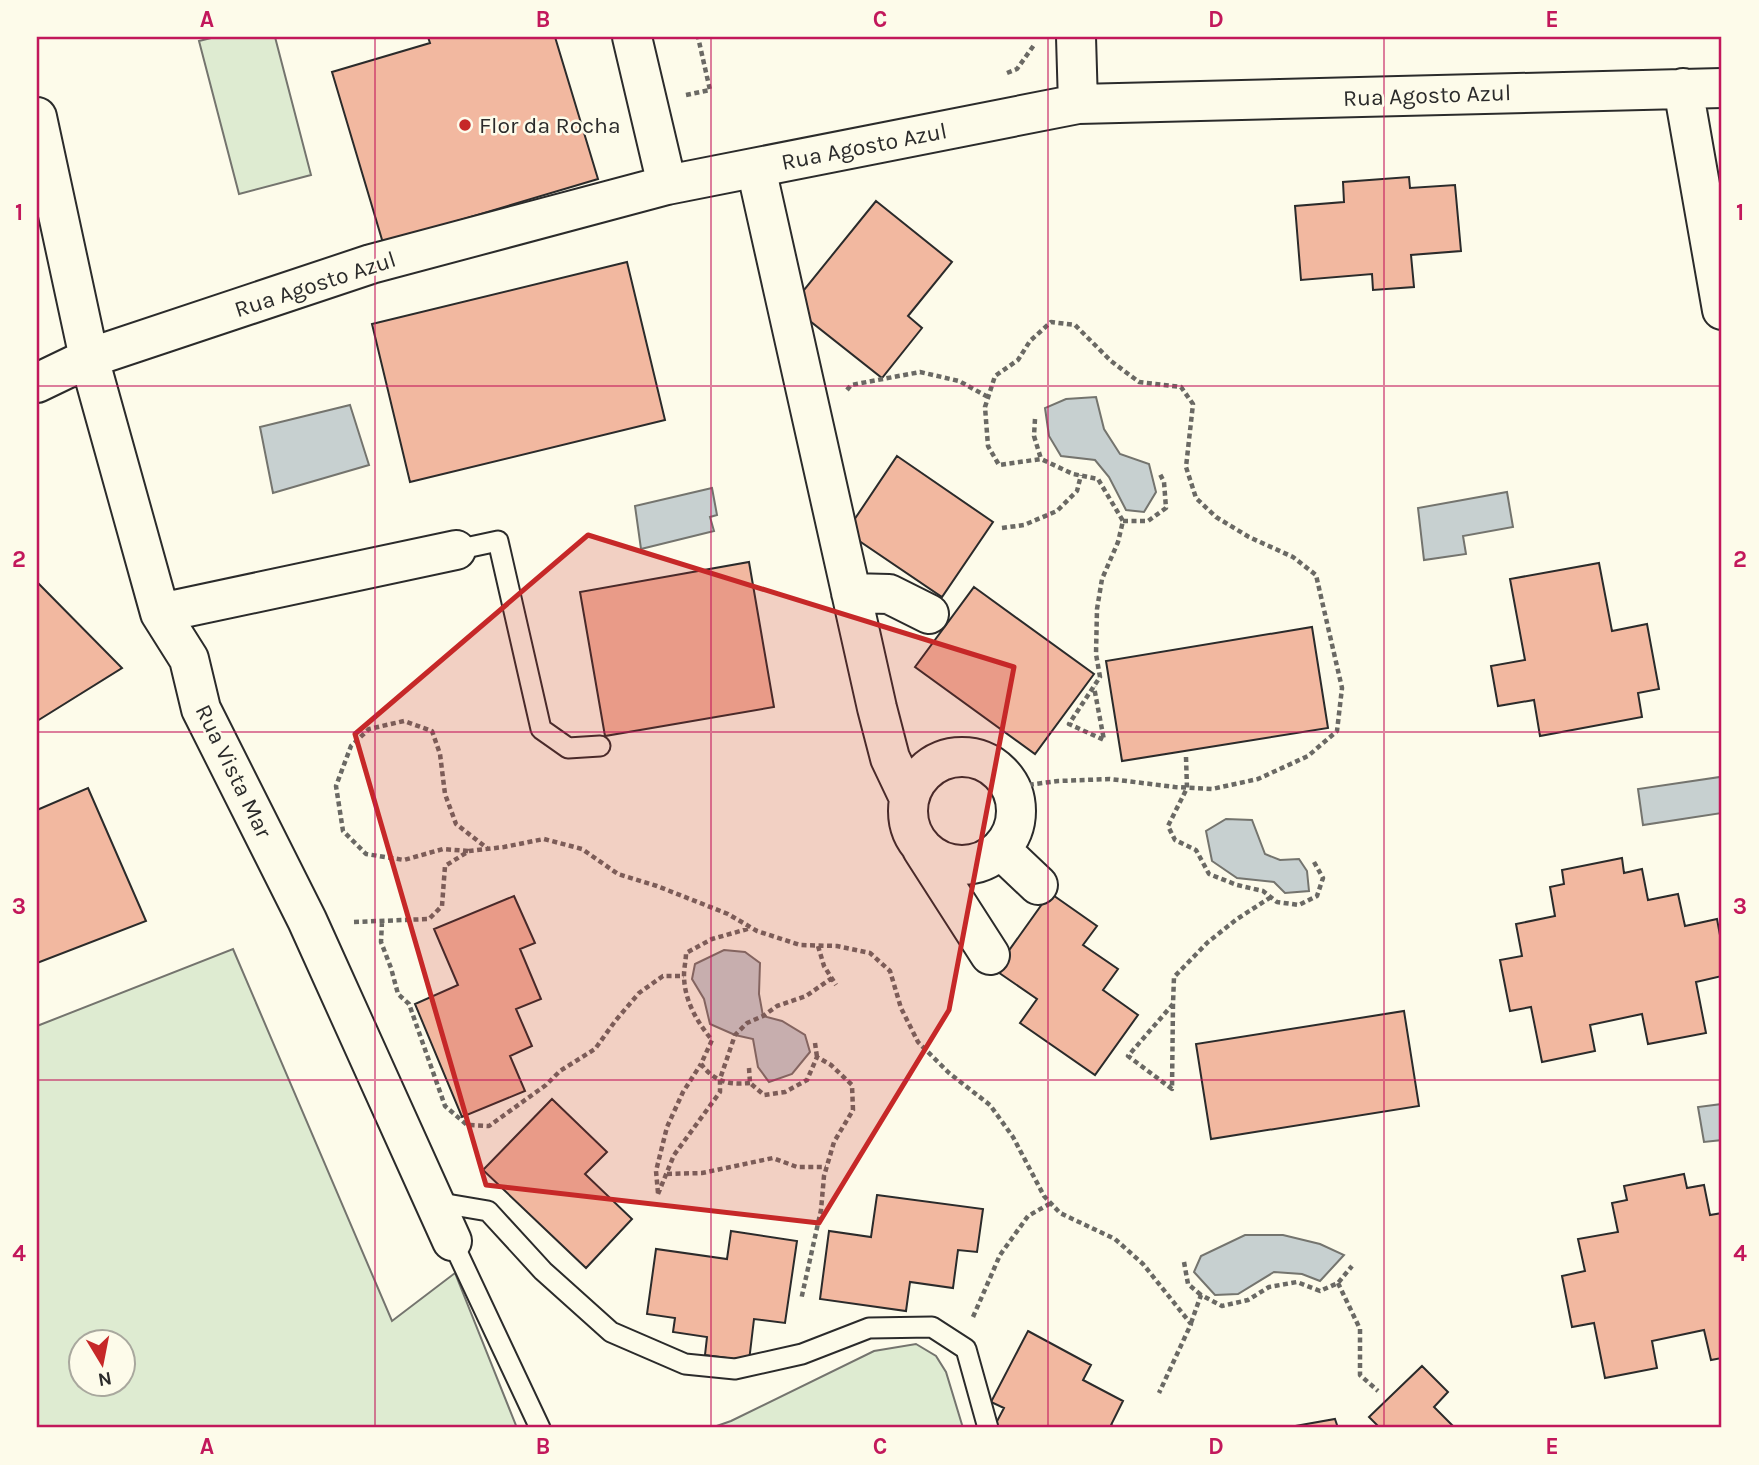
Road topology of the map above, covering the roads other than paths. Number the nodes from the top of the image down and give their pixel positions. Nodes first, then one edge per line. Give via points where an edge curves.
1 (632, 37) edge
2 (1076, 37) edge
3 (1683, 88) junction
4 (1722, 88) edge
5 (1078, 104) junction
6 (37, 117) edge
7 (667, 185) junction
8 (760, 185) junction
9 (1722, 310) edge
10 (89, 358) junction
11 (37, 383) edge
12 (456, 550) joint
13 (851, 593) junction
14 (160, 612) junction
15 (929, 614) dead end
16 (600, 746) dead end
17 (909, 799) junction
18 (919, 844) junction
19 (1001, 850) junction
20 (1038, 885) dead end
21 (990, 955) dead end
22 (435, 1202) junction
23 (452, 1241) joint
24 (540, 1428) edge
25 (988, 1428) edge

1 - 7 street
2 - 5 street
3 - 4 street, Rua Agosto Azul
3 - 5 street, Rua Agosto Azul
3 - 9 street
5 - 8 street, Rua Agosto Azul
6 - 10 street, Rua Vista Mar
7 - 8 street, Rua Agosto Azul
7 - 10 street, Rua Agosto Azul via 371,264
8 - 13 street
10 - 11 street, Rua Agosto Azul
10 - 14 street, Rua Vista Mar
12 - 14 street
12 - 16 lane via 498,541 541,729 568,748
13 - 15 street via 889,594
13 - 17 street via 890,758
14 - 22 street, Rua Vista Mar via 189,659 201,709 307,920
17 - 18 street via 910,827
17 - 19 street via 921,775 936,763 954,757 988,762 1012,787 1016,803 1016,820
18 - 19 street via 932,857 968,866
18 - 21 street
19 - 20 street
22 - 23 street, Rua Vista Mar
22 - 25 lane via 488,1210 543,1271 611,1332 685,1364 735,1369 802,1354 869,1328 932,1327 966,1349
23 - 24 lane

